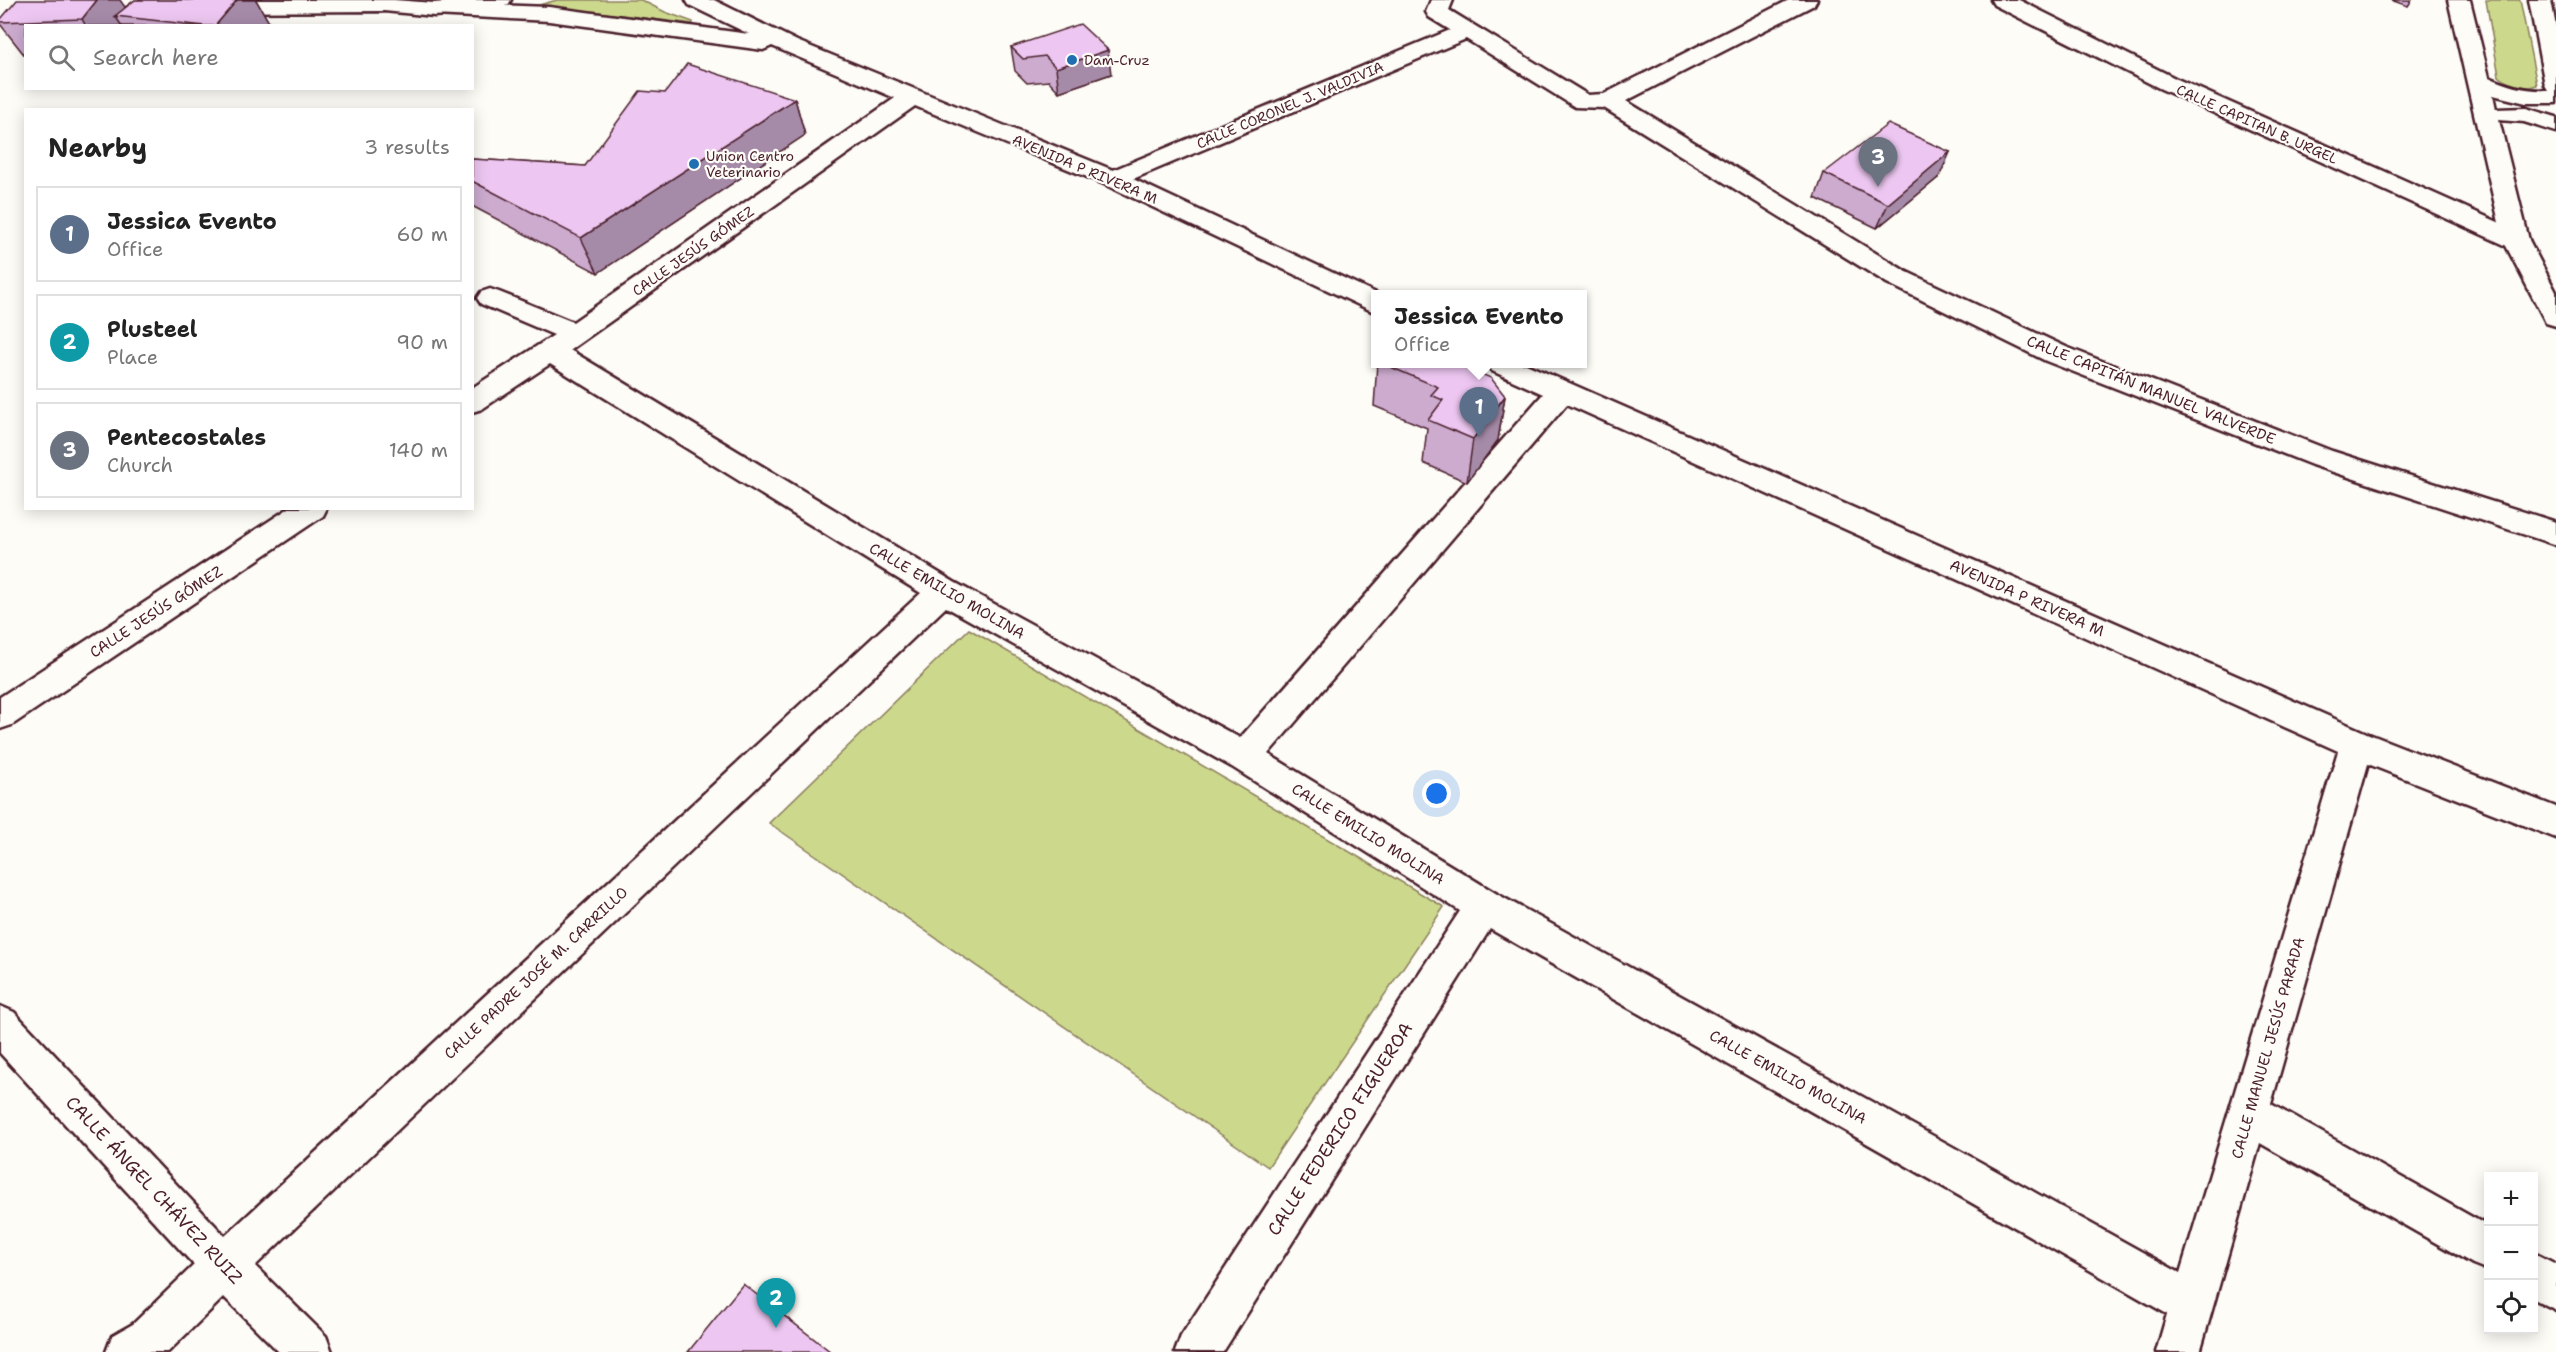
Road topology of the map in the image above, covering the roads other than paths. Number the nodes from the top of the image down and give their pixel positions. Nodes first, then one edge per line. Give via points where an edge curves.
1 (500, 0) edge
2 (697, 0) edge
3 (1442, 0) edge
4 (1806, 0) edge
5 (2002, 0) edge
6 (2459, 0) edge
7 (2540, 0) edge
8 (378, 3) edge
9 (189, 6) edge
10 (434, 9) junction
11 (1466, 31) junction
12 (789, 46) junction
13 (2480, 82) junction
14 (2556, 85) edge
15 (2556, 96) edge
16 (912, 98) junction
17 (1609, 100) junction
18 (2489, 118) junction
19 (2556, 125) edge
20 (1113, 179) junction
21 (2516, 240) junction
22 (490, 298) dead end
23 (1371, 302) edge
24 (2556, 317) edge
25 (563, 342) junction
26 (1512, 368) edge
27 (1561, 392) junction
28 (474, 401) edge
29 (309, 510) edge
30 (2556, 534) edge
31 (943, 591) junction
32 (0, 714) edge
33 (2357, 744) junction
34 (1244, 757) junction
35 (2556, 823) edge
36 (1484, 906) junction
37 (0, 1025) edge
38 (2249, 1114) junction
39 (2484, 1248) edge
40 (224, 1266) junction
41 (2538, 1277) edge
42 (2556, 1288) edge
43 (2192, 1304) junction
44 (128, 1352) edge
45 (310, 1352) edge
46 (1197, 1352) edge
47 (2178, 1352) edge

1 - 10 street
2 - 12 street, AVENIDA P RIVERA M
3 - 11 street via 1437,12
4 - 17 street
5 - 21 street, CALLE CAPITAN B. URGEL via 2167,83
6 - 13 street
7 - 14 street
8 - 9 street
8 - 10 street
10 - 12 street, AVENIDA P RIVERA M via 549,14
11 - 17 street via 1583,102
11 - 20 street, CALLE CORONEL J. VALDIVIA
12 - 16 street, AVENIDA P RIVERA M
13 - 15 street via 2520,96
13 - 18 street
16 - 20 street, AVENIDA P RIVERA M
16 - 25 street, CALLE JESÚS GÓMEZ
17 - 30 street, CALLE CAPITÁN MANUEL VALVERDE via 1896,278 2056,354 2322,459
18 - 19 street via 2526,115
18 - 21 street
20 - 23 street, AVENIDA P RIVERA M
21 - 24 street
22 - 25 street, CALLE EMILIO MOLINA
25 - 28 street, CALLE JESÚS GÓMEZ
25 - 31 street, CALLE EMILIO MOLINA
26 - 27 street, AVENIDA P RIVERA M
27 - 33 street, AVENIDA P RIVERA M
27 - 34 street
29 - 32 street, CALLE JESÚS GÓMEZ
31 - 34 street, CALLE EMILIO MOLINA
31 - 40 street, CALLE PADRE JOSÉ M. CARRILLO
33 - 35 street, AVENIDA P RIVERA M
33 - 38 street, CALLE MANUEL JESÚS PARADA
34 - 36 street, CALLE EMILIO MOLINA
36 - 43 street, CALLE EMILIO MOLINA
36 - 46 street, CALLE FEDERICO FIGUEROA
37 - 40 street, CALLE ÁNGEL CHÁVEZ RUIZ
38 - 39 street
38 - 43 street, CALLE MANUEL JESÚS PARADA
40 - 44 street, CALLE PADRE JOSÉ M. CARRILLO via 149,1340
40 - 45 street, CALLE ÁNGEL CHÁVEZ RUIZ
41 - 42 street
43 - 47 street, CALLE MANUEL JESÚS PARADA

